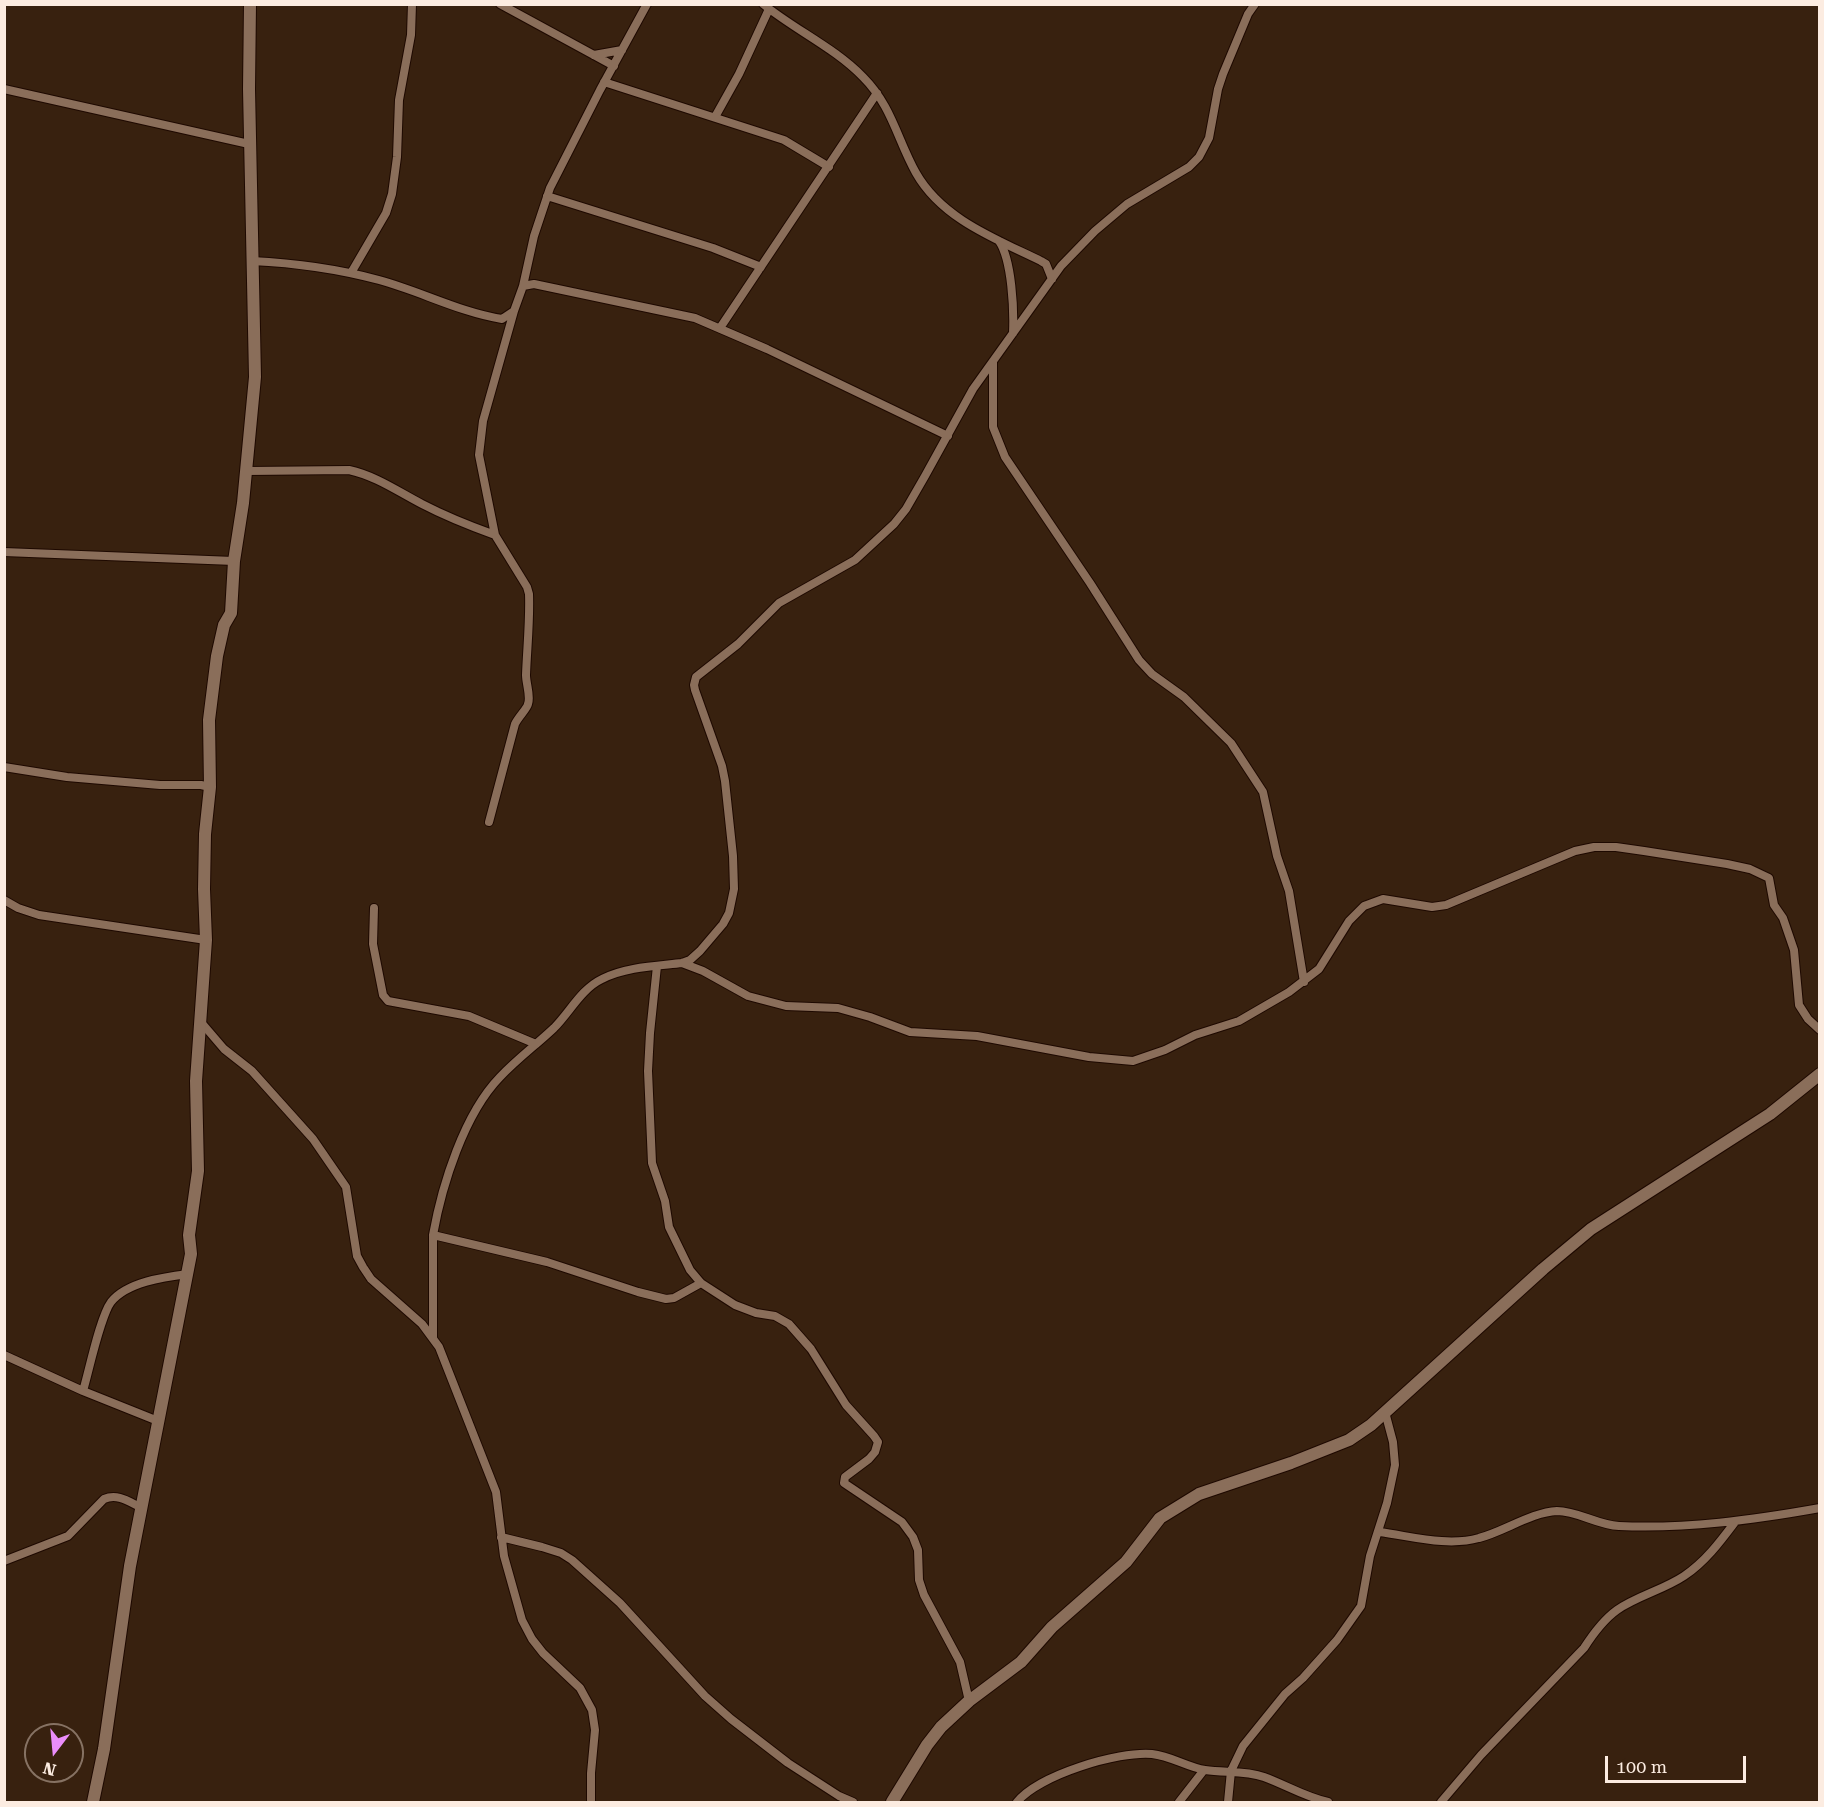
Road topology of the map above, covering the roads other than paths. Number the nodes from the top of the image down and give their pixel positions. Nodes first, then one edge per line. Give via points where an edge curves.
1 (250, 4) edge
2 (412, 4) edge
3 (500, 4) edge
4 (647, 4) edge
5 (1255, 4) edge
6 (766, 7) edge
7 (622, 50) junction
8 (594, 55) junction
9 (614, 66) junction
10 (604, 82) junction
11 (4, 89) edge
12 (877, 93) junction
13 (715, 117) junction
14 (249, 144) junction
15 (829, 167) junction
16 (547, 196) junction
17 (999, 241) junction
18 (252, 261) junction
19 (1046, 264) junction
20 (1061, 266) junction
21 (761, 267) junction
22 (351, 273) junction
23 (1052, 279) junction
24 (523, 286) junction
25 (514, 310) junction
26 (720, 328) junction
27 (1013, 333) junction
28 (993, 362) junction
29 (948, 436) junction
30 (247, 471) junction
31 (495, 535) junction
32 (4, 552) edge
33 (234, 561) junction
34 (4, 767) edge
35 (210, 788) junction
36 (489, 822) dead end
37 (4, 900) edge
38 (374, 908) dead end
39 (206, 940) junction
40 (700, 951) junction
41 (682, 963) junction
42 (657, 966) junction
43 (703, 971) junction
44 (1304, 982) junction
45 (200, 1021) junction
46 (1820, 1030) edge
47 (536, 1044) junction
48 (1820, 1074) edge
49 (433, 1235) junction
50 (188, 1274) junction
51 (701, 1283) junction
52 (433, 1338) junction
53 (4, 1355) edge
54 (83, 1391) junction
55 (1385, 1412) junction
56 (158, 1420) junction
57 (142, 1508) junction
58 (1820, 1508) edge
59 (1735, 1522) junction
60 (1379, 1532) junction
61 (501, 1538) junction
62 (4, 1561) edge
63 (969, 1701) junction
64 (1204, 1770) junction
65 (1231, 1771) junction
66 (93, 1803) edge
67 (591, 1803) edge
68 (853, 1803) edge
69 (892, 1803) edge
70 (1017, 1803) edge
71 (1179, 1803) edge
72 (1228, 1803) edge
73 (1328, 1803) edge
74 (1441, 1803) edge

1 - 14 street
2 - 22 street via 392,194 386,213
3 - 8 street
4 - 7 street
5 - 20 street via 1223,74 1209,138 1199,157 1127,204
6 - 12 street via 848,63
6 - 13 street via 739,74
7 - 8 street
7 - 9 street
8 - 9 street
9 - 10 street
10 - 13 street
10 - 16 street
11 - 14 street
12 - 15 street
12 - 17 street via 927,189 965,222
13 - 15 street via 784,140
14 - 18 street
15 - 21 street
16 - 21 street
16 - 24 street
17 - 19 street
17 - 27 street via 1006,255
18 - 22 street
18 - 30 street via 255,377
19 - 20 street
19 - 23 street
20 - 23 street
21 - 26 street
22 - 25 street via 494,318 502,319
23 - 27 street
24 - 25 street
24 - 26 street via 567,290 695,318
25 - 31 street via 480,441 482,475
26 - 29 street
27 - 28 street
28 - 29 street via 973,389
28 - 44 street via 993,427 1005,457 1138,660 1184,697 1231,743 1263,792 1289,891
29 - 40 street via 906,509 883,536 847,565 779,603 738,644 696,677 695,690 725,781 734,889 723,924
30 - 31 street via 362,473
30 - 33 street
31 - 36 street via 529,594 529,701 515,724
32 - 33 street
33 - 35 street via 231,613 217,656 209,720
34 - 35 street via 67,777
35 - 39 street via 205,834
37 - 39 street via 39,915
38 - 47 street via 373,944 383,995 388,1001 469,1016
39 - 45 street
40 - 41 street
40 - 43 street
41 - 42 street
41 - 43 street
42 - 47 street via 602,979
42 - 51 street via 648,1054 652,1163 669,1227 690,1270
43 - 44 street via 748,996 786,1006 838,1008 917,1033 977,1036 1133,1061 1239,1021
44 - 46 street via 1319,969 1348,921 1364,906 1383,899 1432,907 1446,904 1575,852 1616,847 1727,864 1769,878 1774,905 1784,918 1792,942 1799,1005
45 - 50 street via 196,1082 198,1171
45 - 52 street via 313,1139 346,1187 357,1256 363,1267
47 - 49 street via 499,1078 470,1123 453,1164
48 - 55 street via 1770,1114 1591,1229
49 - 51 street via 547,1262 666,1299
49 - 52 street
50 - 54 street via 154,1278 111,1303
50 - 56 street
51 - 63 street via 735,1305 789,1324 811,1349 846,1406 878,1442 875,1452 845,1477 844,1484 902,1522 913,1537 918,1550 919,1580 960,1662
52 - 61 street via 490,1473
53 - 54 street
54 - 56 street
55 - 60 street via 1395,1464
55 - 63 street via 1349,1440 1198,1494 1177,1506 1160,1518 1126,1562 1052,1626 1021,1662
56 - 57 street
57 - 62 street via 109,1497 68,1536
57 - 66 street
58 - 59 street
59 - 60 street via 1615,1526 1570,1512 1553,1511 1468,1541
59 - 74 street via 1717,1546 1686,1575 1609,1616
60 - 65 street via 1361,1605 1353,1620 1272,1708 1243,1746
61 - 67 street via 515,1598 532,1639 580,1688 592,1710 596,1730
61 - 68 street via 542,1546 572,1560 620,1603 731,1719 788,1763
63 - 69 street via 927,1745
64 - 65 street
64 - 70 street via 1171,1758 1132,1754 1053,1777 1032,1788
64 - 71 street
65 - 72 street
65 - 73 street via 1263,1776

